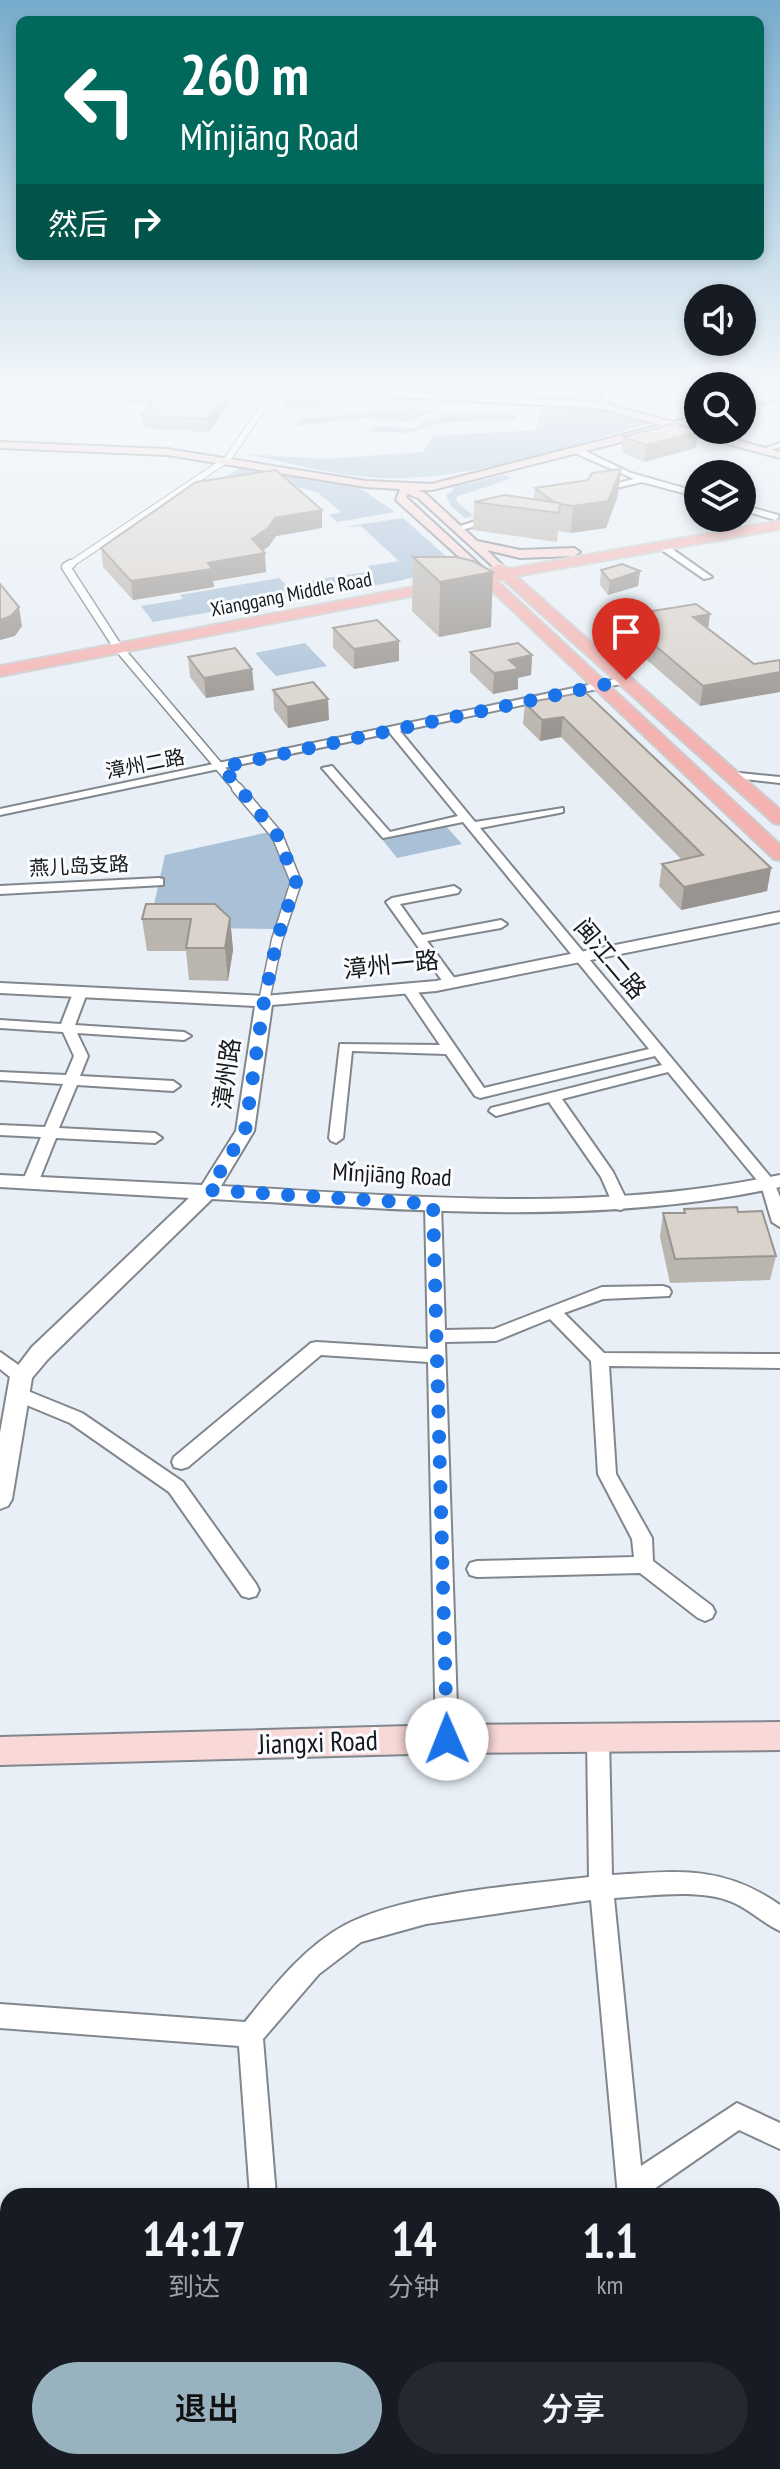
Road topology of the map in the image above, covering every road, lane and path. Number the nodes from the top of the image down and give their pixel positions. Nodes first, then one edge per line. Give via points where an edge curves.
1 (162, 503) edge
2 (412, 503) edge
3 (437, 503) edge
4 (756, 512) edge
5 (498, 517) edge
6 (778, 520) edge
7 (458, 528) junction
8 (474, 543) junction
9 (451, 546) junction
10 (662, 546) junction
11 (571, 558) junction
12 (449, 562) edge
13 (492, 572) junction
14 (707, 577) dead end
15 (434, 581) junction
16 (408, 582) junction
17 (532, 596) junction
18 (507, 600) junction
19 (114, 641) junction
20 (0, 658) edge
21 (0, 671) edge
22 (626, 680) junction
23 (599, 686) junction
24 (394, 731) junction
25 (222, 767) junction
26 (328, 768) dead end
27 (730, 775) junction
28 (778, 781) edge
29 (757, 799) junction
30 (559, 810) dead end
31 (0, 812) edge
32 (780, 819) edge
33 (469, 822) junction
34 (780, 855) edge
35 (159, 882) dead end
36 (0, 890) edge
37 (454, 890) dead end
38 (780, 917) edge
39 (501, 924) dead end
40 (419, 939) junction
41 (580, 957) junction
42 (451, 983) junction
43 (0, 988) edge
44 (409, 989) junction
45 (80, 993) junction
46 (264, 1001) junction
47 (0, 1024) edge
48 (67, 1027) junction
49 (184, 1036) dead end
50 (451, 1050) junction
51 (658, 1051) junction
52 (671, 1067) junction
53 (0, 1076) edge
54 (72, 1078) junction
55 (173, 1086) dead end
56 (553, 1097) junction
57 (496, 1111) dead end
58 (0, 1130) edge
59 (50, 1133) junction
60 (155, 1138) dead end
61 (336, 1138) dead end
62 (0, 1181) edge
63 (30, 1183) junction
64 (774, 1183) edge
65 (209, 1190) junction
66 (433, 1204) junction
67 (621, 1205) junction
68 (780, 1222) edge
69 (663, 1292) dead end
70 (552, 1311) junction
71 (436, 1336) junction
72 (437, 1356) junction
73 (0, 1359) edge
74 (600, 1359) junction
75 (780, 1361) edge
76 (20, 1385) junction
77 (181, 1462) dead end
78 (0, 1499) edge
79 (644, 1565) junction
80 (477, 1569) dead end
81 (249, 1590) dead end
82 (705, 1612) dead end
83 (780, 1736) edge
84 (598, 1737) junction
85 (447, 1739) junction
86 (0, 1751) edge
87 (601, 1888) junction
88 (780, 1919) edge
89 (0, 2016) edge
90 (250, 2035) junction
91 (780, 2136) edge
92 (262, 2188) edge
93 (630, 2188) edge
94 (637, 2188) edge

1 - 19 street, 漳州路 via 66,567
2 - 9 main road
3 - 7 main road
4 - 6 street
5 - 7 street
6 - 10 main road, Xianggang Middle Road
6 - 11 main road, Xianggang Middle Road
7 - 8 main road
8 - 11 main road
8 - 13 main road
9 - 12 main road
9 - 13 main road
10 - 11 main road, Xianggang Middle Road
10 - 14 street
11 - 13 main road, Xianggang Middle Road
11 - 17 main road via 537,579
13 - 15 main road, Xianggang Middle Road
13 - 16 main road, Xianggang Middle Road
13 - 17 main road
13 - 18 main road
15 - 16 main road
15 - 18 main road
15 - 19 main road, Xianggang Middle Road
16 - 19 main road, Xianggang Middle Road
17 - 22 main road
18 - 23 main road
19 - 20 main road, Xianggang Middle Road
19 - 21 main road, Xianggang Middle Road
19 - 25 street, 漳州路
22 - 23 street, 漳州二路
22 - 27 main road
23 - 24 street, 漳州二路
23 - 34 main road
24 - 25 street, 漳州二路
24 - 33 street, 闽江二路
25 - 31 street, 漳州二路
25 - 46 street, 漳州路 via 277,835 296,882
26 - 33 street via 387,836
27 - 28 street
27 - 29 main road
28 - 29 street
29 - 32 main road
30 - 33 street
33 - 41 street, 闽江二路
35 - 36 street, 燕儿岛支路
37 - 40 street via 392,902
38 - 41 street, 漳州一路
39 - 40 street
40 - 42 street
41 - 42 street, 漳州一路
41 - 51 street, 闽江二路
42 - 44 street, 漳州一路
43 - 45 street, 漳州一路
44 - 46 street, 漳州一路
44 - 50 street
45 - 46 street, 漳州一路
45 - 48 street
46 - 65 street, 漳州路 via 245,1131
47 - 48 street
48 - 49 street
48 - 54 street via 81,1056
50 - 51 street via 480,1093
50 - 61 street via 345,1047
51 - 52 street, 闽江二路
52 - 56 street
52 - 64 street, 闽江二路
53 - 54 street
54 - 55 street
54 - 59 street
56 - 57 street
56 - 67 street via 608,1176
58 - 59 street
59 - 60 street
59 - 63 street
62 - 63 street, Mǐnjiāng Road
63 - 65 street, Mǐnjiāng Road
64 - 67 street, Mǐnjiāng Road
64 - 68 street, 闽江二路
65 - 66 street, Mǐnjiāng Road
65 - 76 street, 漳州路 via 40,1353
66 - 67 street, Mǐnjiāng Road
66 - 71 street
69 - 70 street via 602,1293
70 - 71 street via 496,1335
70 - 74 street
71 - 72 street
72 - 77 street via 317,1348
72 - 85 street
73 - 76 street
74 - 75 street
74 - 79 street via 607,1474 642,1538
76 - 78 street
76 - 81 street via 176,1487
79 - 80 street
79 - 82 street
83 - 84 main road, Jiangxi Road
84 - 85 main road, Jiangxi Road
84 - 87 street
85 - 86 main road, Jiangxi Road
87 - 88 street via 719,1886 743,1893
87 - 90 street via 485,1902 356,1932 311,1966
87 - 93 street
89 - 90 street
90 - 92 street
91 - 94 street via 737,2116

